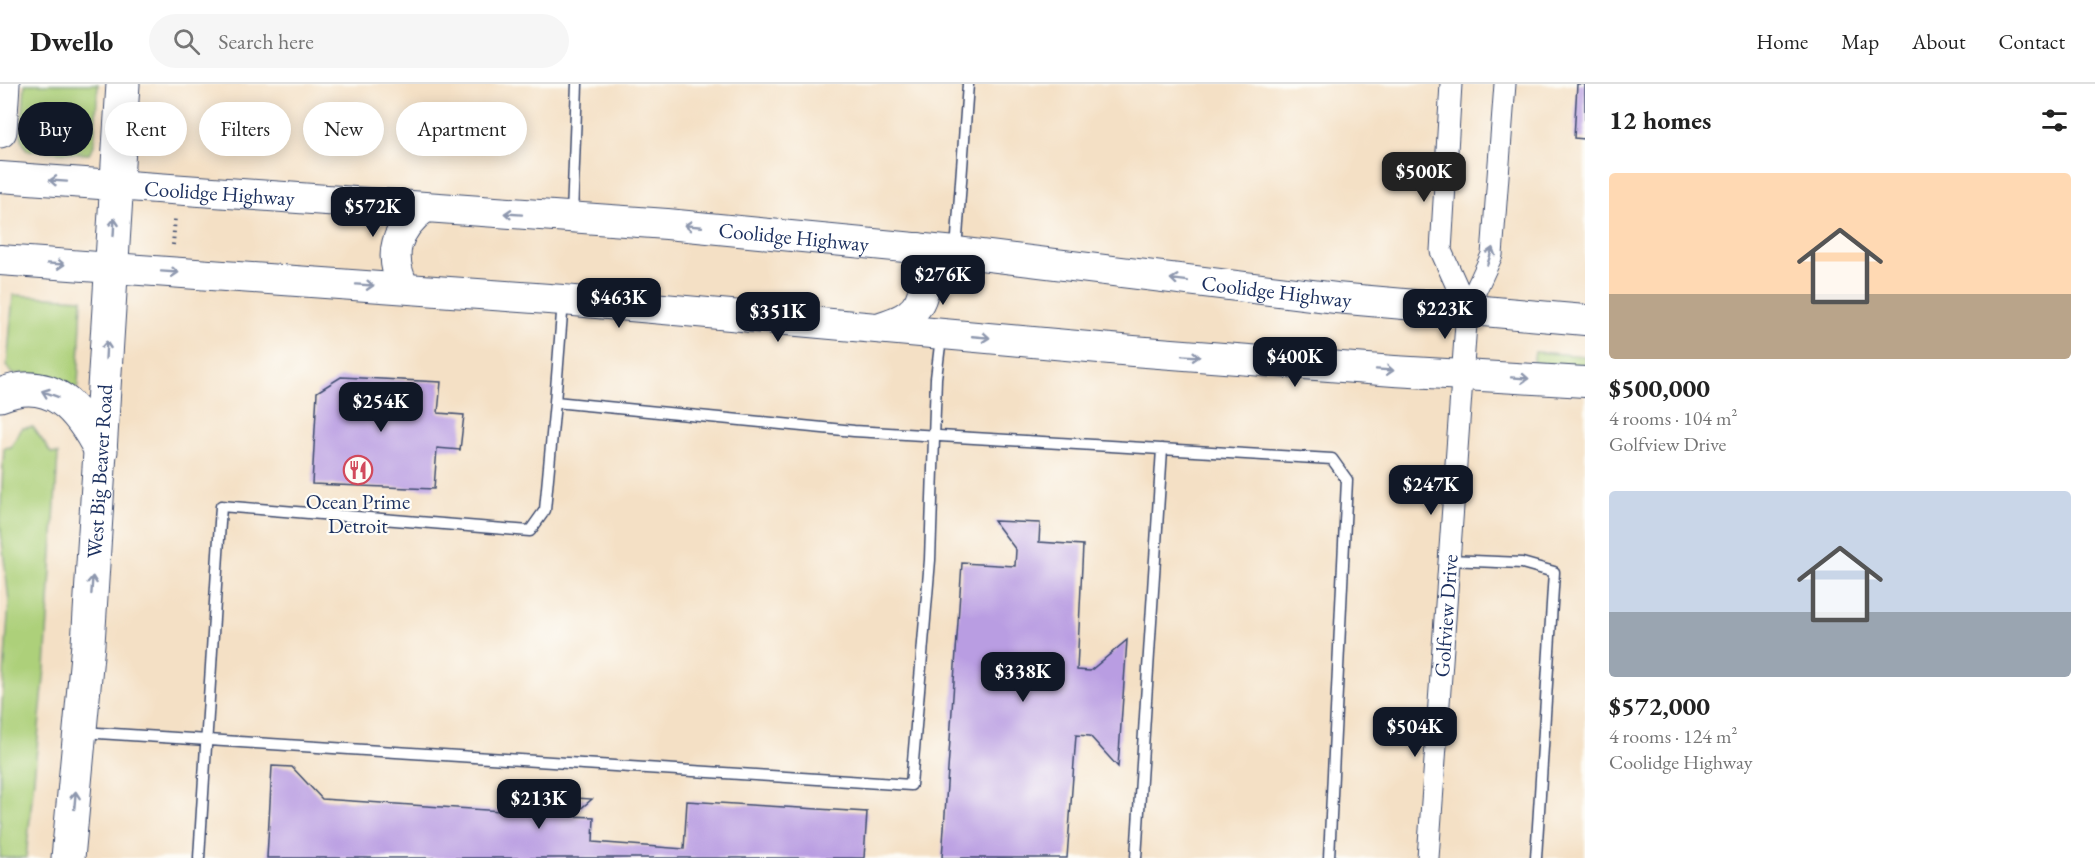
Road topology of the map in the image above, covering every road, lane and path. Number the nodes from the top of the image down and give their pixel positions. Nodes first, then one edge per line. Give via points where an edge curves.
1 (3, 84) edge
2 (123, 84) edge
3 (578, 84) edge
4 (968, 84) edge
5 (1451, 84) edge
6 (1505, 84) edge
7 (0, 131) edge
8 (0, 177) edge
9 (117, 186) junction
10 (424, 208) junction
11 (175, 216) dead end
12 (572, 218) junction
13 (918, 248) junction
14 (172, 249) dead end
15 (956, 252) junction
16 (0, 260) edge
17 (112, 267) junction
18 (404, 288) junction
19 (563, 300) junction
20 (1467, 309) junction
21 (1585, 320) edge
22 (881, 327) junction
23 (941, 333) junction
24 (1461, 374) junction
25 (1585, 382) edge
26 (0, 395) edge
27 (555, 402) junction
28 (935, 436) junction
29 (1162, 449) junction
30 (101, 451) junction
31 (1448, 560) junction
32 (80, 732) junction
33 (206, 741) junction
34 (68, 858) edge
35 (200, 858) edge
36 (1136, 858) edge
37 (1329, 858) edge
38 (1428, 858) edge
39 (1536, 858) edge

1 - 7 main road
2 - 9 main road, West Big Beaver Road
3 - 12 lane
4 - 15 lane
5 - 20 street via 1441,251
20 -> 6 street via 1492,255
9 -> 8 main road, Coolidge Highway
9 - 10 main road, Coolidge Highway
17 -> 9 main road, West Big Beaver Road
12 -> 10 main road, Coolidge Highway
10 - 18 main road via 399,234 394,255
11 - 14 path
13 -> 12 main road, Coolidge Highway
13 - 15 main road, Coolidge Highway
13 - 22 main road via 925,277 918,303 908,315
20 -> 15 main road, Coolidge Highway via 1326,297
16 -> 17 main road
17 -> 18 main road
30 -> 17 main road, West Big Beaver Road
18 - 19 main road
19 - 22 main road
19 - 27 lane
20 - 21 main road, Coolidge Highway
20 - 24 street, Golfview Drive
22 - 23 main road
23 -> 24 main road
23 - 28 lane
24 -> 25 main road
24 - 31 street, Golfview Drive
30 -> 26 main road via 86,422 72,405 58,397 20,388
27 - 28 lane
27 - 33 lane via 545,510 530,531 221,506
28 - 29 lane
28 - 33 lane via 930,560 911,785
29 - 36 lane
29 - 37 lane via 1332,459 1347,480
32 -> 30 main road, West Big Beaver Road
31 - 38 street, Golfview Drive
31 - 39 lane via 1522,563 1554,572
32 - 33 lane
34 -> 32 main road, West Big Beaver Road
33 - 35 lane

